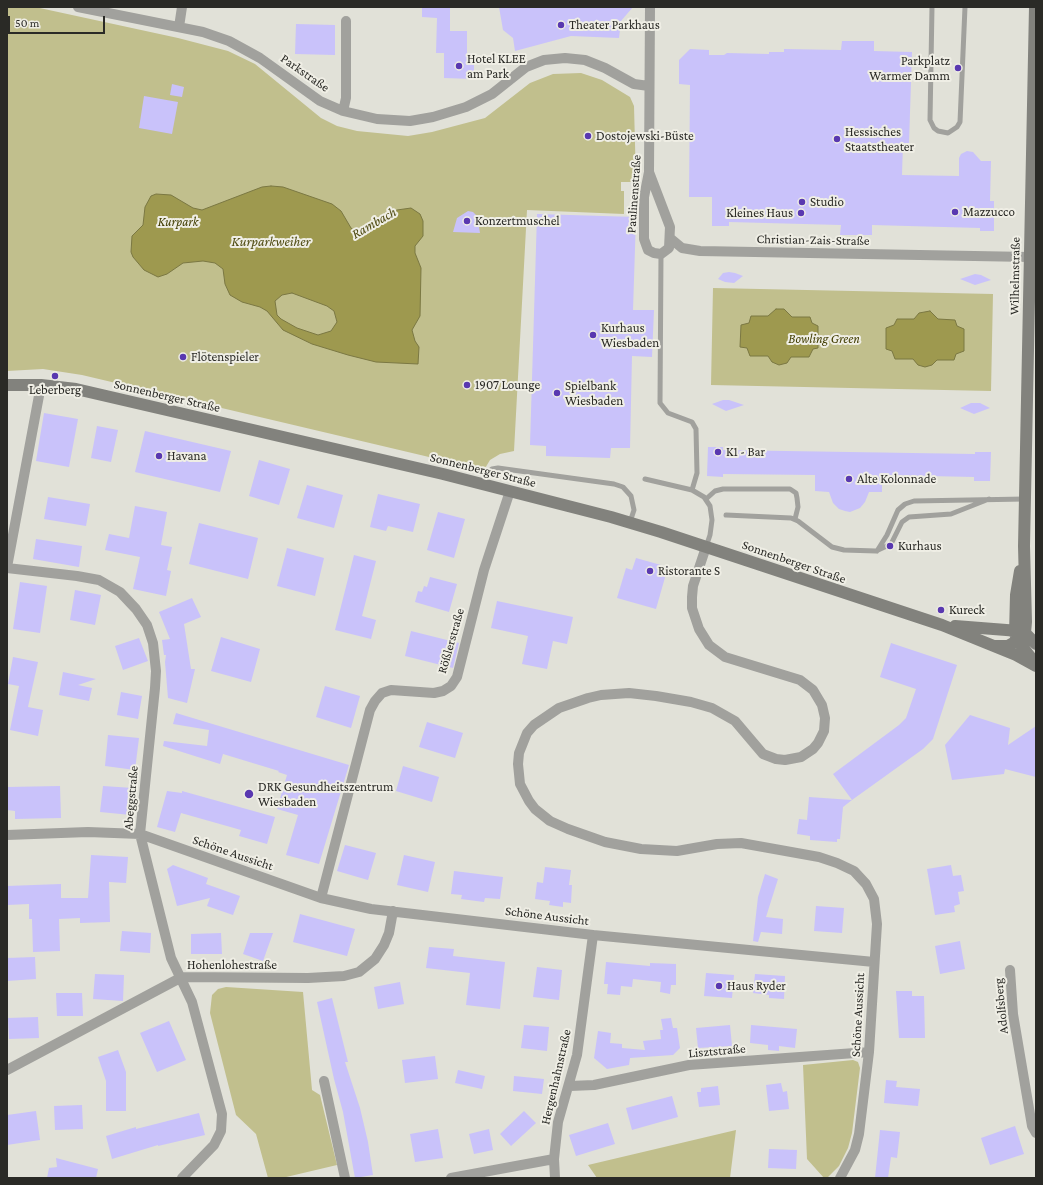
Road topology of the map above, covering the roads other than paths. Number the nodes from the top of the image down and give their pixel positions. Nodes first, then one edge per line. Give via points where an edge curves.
1 (78, 7) edge
2 (182, 7) edge
3 (650, 7) edge
4 (932, 7) edge
5 (965, 7) edge
6 (1034, 7) edge
7 (346, 21) dead end
8 (179, 27) junction
9 (649, 86) junction
10 (343, 111) junction
11 (1034, 142) edge
12 (649, 172) junction
13 (670, 238) junction
14 (661, 254) junction
15 (1029, 257) junction
16 (7, 385) edge
17 (41, 385) junction
18 (645, 479) dead end
19 (484, 484) junction
20 (692, 490) junction
21 (510, 491) junction
22 (706, 499) junction
23 (989, 499) junction
24 (1026, 499) junction
25 (726, 515) dead end
26 (795, 520) junction
27 (630, 522) junction
28 (706, 547) junction
29 (876, 551) junction
30 (7, 567) edge
31 (942, 625) junction
32 (1019, 635) junction
33 (1036, 644) edge
34 (994, 646) junction
35 (1036, 665) edge
36 (140, 834) junction
37 (7, 835) edge
38 (321, 898) junction
39 (393, 911) junction
40 (593, 935) junction
41 (874, 962) junction
42 (1010, 970) dead end
43 (182, 977) junction
44 (869, 1052) junction
45 (7, 1070) edge
46 (324, 1081) dead end
47 (570, 1086) junction
48 (1036, 1133) edge
49 (554, 1159) junction
50 (182, 1178) edge
51 (345, 1178) edge
52 (451, 1178) edge
53 (555, 1178) edge
54 (840, 1178) edge

1 - 8 street, Parkstraße
2 - 8 street
3 - 9 street, Paulinenstraße
4 - 5 lane via 930,120 938,131 948,133 960,122
6 - 11 main road, Wilhelmstraße
7 - 10 street via 346,98
8 - 10 street, Parkstraße via 203,32 248,50 320,101
9 - 10 street, Parkstraße via 634,84 585,60 565,58 544,60 526,67 492,94 433,117 410,121 360,116
9 - 12 street, Paulinenstraße
11 - 15 main road, Wilhelmstraße
12 - 13 street via 668,220
12 - 14 street, Paulinenstraße via 644,197 644,244 650,252
13 - 14 street via 667,251
13 - 15 street, Christian-Zais-Straße via 682,248 700,251
14 - 20 lane via 660,403 666,411 692,422 696,429 697,473
15 - 24 main road, Wilhelmstraße
16 - 17 main road, Sonnenberger Straße
17 - 19 main road, Sonnenberger Straße via 76,389
17 - 30 street
18 - 20 lane
19 - 21 main road, Sonnenberger Straße
19 - 27 lane via 487,473 498,468 614,484 623,487 631,496 634,510
20 - 22 lane
21 - 27 main road, Sonnenberger Straße
21 - 38 street, Rößlerstraße via 484,570 457,677 451,686 434,693 391,690 382,693 370,710
22 - 26 lane via 715,491 723,489 786,488 793,490 797,498
22 - 28 lane via 712,520
23 - 24 lane
23 - 29 lane via 962,511 945,515 909,517 902,522 891,544
23 - 29 lane via 923,500 905,504 894,516 887,535
24 - 32 main road, Wilhelmstraße via 1024,546 1018,579
25 - 26 lane via 778,516
26 - 29 lane via 832,546 844,550
27 - 28 main road, Sonnenberger Straße
28 - 31 main road, Sonnenberger Straße
28 - 41 street via 693,586 692,597 694,619 699,629 710,645 725,657 800,680 810,688 820,700 824,712 824,731 818,744 801,757 776,759 763,754 734,721 712,708 656,696 629,693 601,695 559,708 546,715 527,733 519,753 518,764 518,775 524,793 535,809 550,821 605,842 641,849 678,851 717,844 741,843 819,857 854,871 866,884 874,900 877,924
30 - 36 street, Abeggstraße via 99,580 120,592 136,609 146,625 153,644 156,671
31 - 32 main road, Sonnenberger Straße
31 - 34 main road, Sonnenberger Straße
32 - 33 main road
32 - 34 main road, Sonnenberger Straße via 1008,646
32 - 35 main road
34 - 35 main road, Sonnenberger Straße
36 - 37 street, Schöne Aussicht via 88,832
36 - 38 street, Schöne Aussicht
36 - 43 street, Abeggstraße via 171,958
38 - 39 street, Schöne Aussicht via 353,906
39 - 40 street, Schöne Aussicht
39 - 43 street, Hohenlohestraße via 384,945 375,960 358,972 344,976 308,978
40 - 41 street, Schöne Aussicht
40 - 47 street, Hergenhahnstraße via 578,1055
41 - 44 street, Schöne Aussicht
42 - 48 street, Adolfsberg via 1013,1014 1032,1126
43 - 45 street, Hohenlohestraße
43 - 50 street, Abeggstraße via 192,1002 222,1114 222,1123 214,1145
44 - 47 street, Lisztstraße via 689,1065 594,1086
44 - 54 street, Schöne Aussicht via 859,1134 855,1150
46 - 51 street
47 - 49 street, Hergenhahnstraße via 558,1122
49 - 52 street
49 - 53 street, Hergenhahnstraße

